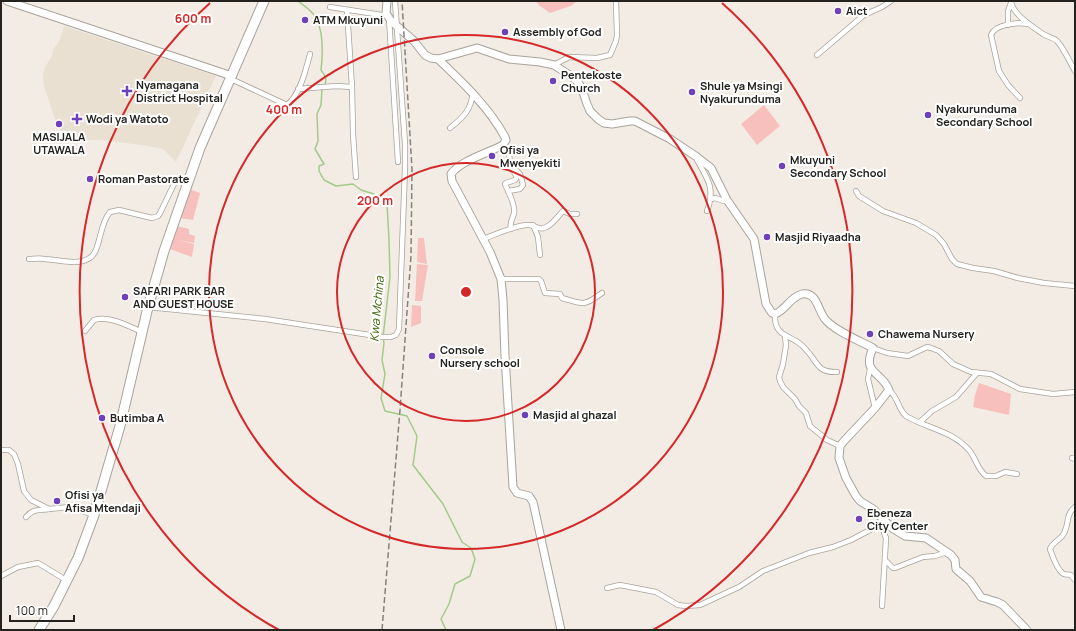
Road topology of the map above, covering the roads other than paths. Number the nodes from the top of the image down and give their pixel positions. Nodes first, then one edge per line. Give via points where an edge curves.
1 (7, 1) edge
2 (264, 1) edge
3 (387, 1) edge
4 (395, 1) edge
5 (616, 1) edge
6 (891, 1) edge
7 (1011, 2) edge
8 (330, 7) dead end
9 (347, 10) junction
10 (388, 17) junction
11 (1028, 24) junction
12 (396, 25) junction
13 (1008, 25) junction
14 (310, 54) dead end
15 (817, 55) dead end
16 (438, 59) junction
17 (554, 65) junction
18 (1075, 71) edge
19 (231, 78) junction
20 (352, 87) junction
21 (298, 89) junction
22 (473, 92) junction
23 (1020, 98) dead end
24 (450, 128) dead end
25 (503, 145) junction
26 (694, 155) junction
27 (398, 162) dead end
28 (510, 163) junction
29 (356, 177) dead end
30 (187, 183) junction
31 (508, 191) junction
32 (856, 191) dead end
33 (711, 199) junction
34 (727, 200) junction
35 (707, 211) dead end
36 (577, 214) dead end
37 (533, 226) junction
38 (510, 229) junction
39 (483, 239) junction
40 (540, 255) dead end
41 (29, 260) dead end
42 (501, 279) junction
43 (1075, 286) edge
44 (602, 294) dead end
45 (148, 307) junction
46 (775, 314) junction
47 (85, 331) dead end
48 (142, 332) junction
49 (785, 336) junction
50 (872, 348) junction
51 (870, 369) junction
52 (837, 372) dead end
53 (977, 373) junction
54 (889, 390) junction
55 (1075, 392) edge
56 (875, 408) junction
57 (920, 422) junction
58 (840, 446) junction
59 (1, 450) edge
60 (1018, 474) dead end
61 (1075, 507) edge
62 (49, 509) junction
63 (876, 513) junction
64 (94, 515) junction
65 (26, 517) dead end
66 (880, 523) junction
67 (946, 552) junction
68 (886, 561) junction
69 (1, 576) edge
70 (66, 580) junction
71 (1075, 580) edge
72 (607, 588) dead end
73 (882, 606) dead end
74 (39, 630) edge
75 (561, 630) edge
76 (1027, 630) edge

1 - 19 street
2 - 19 highway
3 - 10 street
4 - 12 street
5 - 17 street via 617,35 610,55 597,58 569,57
6 - 15 street via 864,15
7 - 11 street via 1013,8
7 - 13 street
8 - 9 street
9 - 10 street
9 - 20 street
10 - 12 street
10 - 27 street
11 - 13 street
11 - 18 street via 1056,40
12 - 16 street via 425,55
12 - 45 street via 405,144 399,328 396,335 383,337 265,319
13 - 23 street via 995,30 991,35 999,71
14 - 21 street
16 - 17 street via 477,48 509,59
16 - 22 street
17 - 26 street via 578,82 588,108 598,120 612,124 635,121
19 - 21 street via 287,104
19 - 30 highway
20 - 21 street
20 - 29 street
22 - 24 street via 472,104 467,112
22 - 25 street via 491,113 503,133 506,140
25 - 28 street via 509,153
25 - 39 street via 450,174
26 - 33 street via 710,186
26 - 34 street via 711,168
28 - 31 street via 516,178 506,183
28 - 31 street via 520,174 523,185 520,189
30 - 41 street via 178,180 175,182 158,216 152,218 119,210 110,212 105,220 97,249 91,258 65,262 44,258
30 - 45 highway
31 - 38 street via 515,211 510,221
32 - 43 street via 859,196 883,211 916,223 936,235 957,264 994,270 1044,283
33 - 34 street
33 - 35 street
34 - 46 street via 754,239 766,304
36 - 37 street via 563,211 558,219 546,227
37 - 38 street
37 - 40 street via 538,237
38 - 39 street
39 - 42 street
42 - 44 street via 539,279 545,292 560,294 562,298 577,303 590,301
42 - 75 street via 514,487 517,493 530,496 533,502
45 - 48 highway
46 - 49 street via 776,324
46 - 50 street via 798,296 811,295 822,316 830,324
47 - 48 street via 94,320 102,319
48 - 64 highway via 120,426
49 - 52 street via 798,342 823,370
49 - 58 street via 786,345 779,377 783,387 806,413 810,426 827,440
50 - 51 street via 868,363
50 - 53 street via 908,356 927,347 939,351 953,364
51 - 54 street
51 - 56 street via 868,379
53 - 55 street via 991,374 1026,390 1053,394
53 - 57 street via 956,397 932,411
54 - 56 street
54 - 57 street via 904,414
56 - 58 street
57 - 60 street via 955,438 969,450 977,466 986,476 996,476 1005,472
58 - 63 street via 841,467 854,493
59 - 62 street via 9,450 14,454 26,494 36,503
61 - 71 street via 1068,516 1064,533 1050,549 1062,572 1071,575
62 - 64 street via 70,507
62 - 65 street via 34,510
63 - 66 street
63 - 67 street via 905,536 926,538
64 - 70 highway
66 - 68 street via 886,538
66 - 72 street via 851,540 763,571 739,587 700,606 678,605 656,592 620,585
67 - 68 street via 926,556 895,568
67 - 76 street via 952,555 956,569 970,581 981,597 1003,605
68 - 73 street
69 - 70 street via 18,567 38,564
70 - 74 highway

